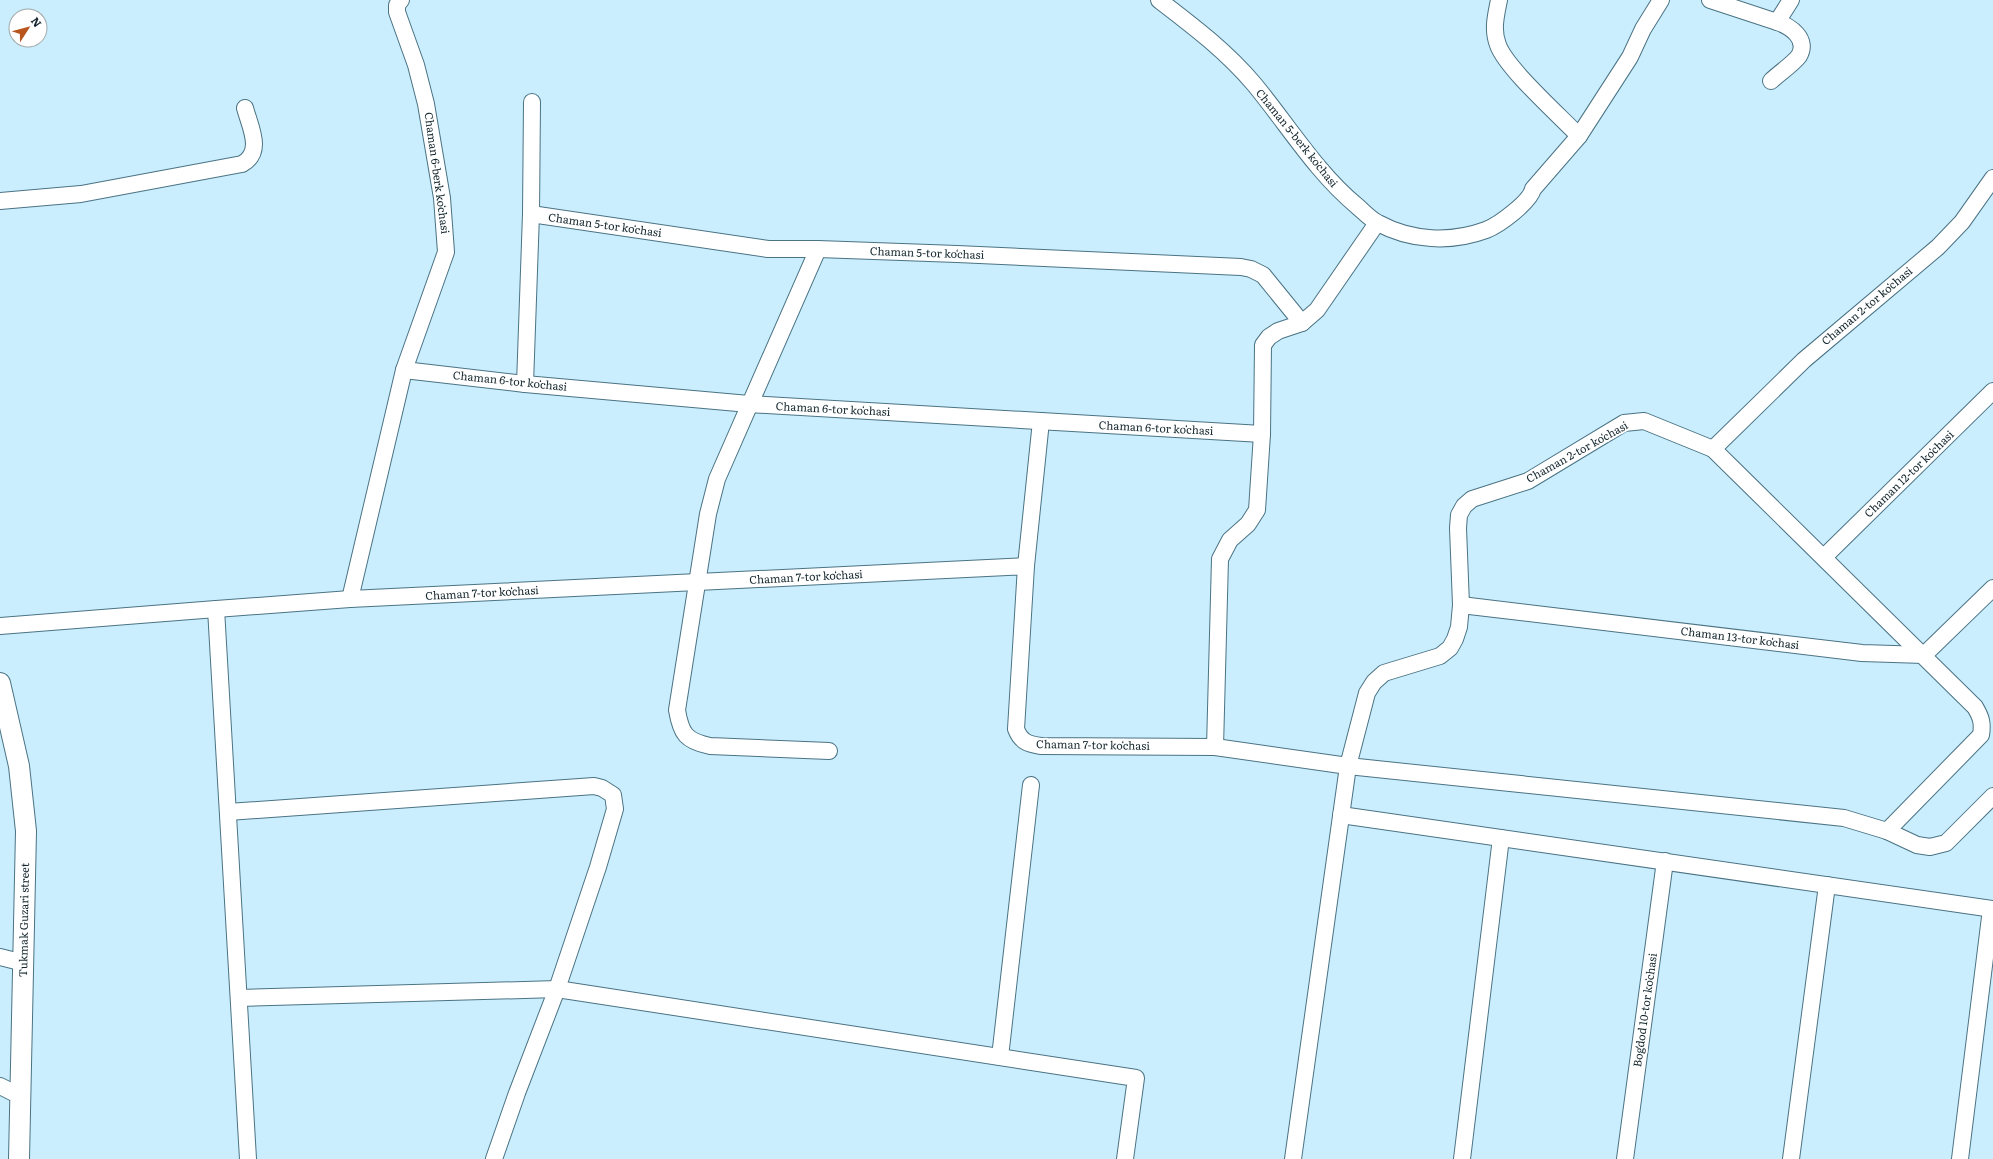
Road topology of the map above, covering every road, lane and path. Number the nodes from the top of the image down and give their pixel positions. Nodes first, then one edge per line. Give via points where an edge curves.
1 (401, 0) edge
2 (1159, 0) edge
3 (1499, 0) edge
4 (1661, 0) edge
5 (1710, 0) edge
6 (1791, 0) edge
7 (1777, 22) junction
8 (1771, 81) dead end
9 (532, 102) dead end
10 (245, 108) dead end
11 (1579, 136) junction
12 (1993, 178) edge
13 (0, 201) edge
14 (531, 214) junction
15 (1377, 223) junction
16 (818, 249) junction
17 (1302, 322) junction
18 (404, 370) junction
19 (525, 384) junction
20 (1993, 391) edge
21 (749, 404) junction
22 (1041, 421) junction
23 (1262, 434) junction
24 (1713, 449) junction
25 (1824, 557) junction
26 (1026, 566) junction
27 (696, 582) junction
28 (1993, 588) edge
29 (350, 599) junction
30 (1461, 605) junction
31 (216, 609) junction
32 (0, 626) edge
33 (1924, 655) junction
34 (0, 682) edge
35 (1215, 747) junction
36 (829, 750) dead end
37 (1348, 766) junction
38 (1031, 785) dead end
39 (1993, 796) edge
40 (228, 812) junction
41 (1341, 814) junction
42 (1887, 832) junction
43 (1501, 838) junction
44 (1665, 861) junction
45 (1827, 885) junction
46 (1992, 909) edge
47 (0, 957) edge
48 (24, 963) junction
49 (557, 989) junction
50 (239, 998) junction
51 (1000, 1057) junction
52 (0, 1086) edge
53 (20, 1096) junction
54 (19, 1159) edge
55 (248, 1159) edge
56 (494, 1159) edge
57 (1125, 1159) edge
58 (1293, 1159) edge
59 (1462, 1159) edge
60 (1625, 1159) edge
61 (1791, 1159) edge
62 (1960, 1159) edge

1 - 18 street, Chaman 6-berk koʻchasi via 397,5 397,12 416,65 426,104 446,238 444,260
2 - 15 street, Chaman 5-berk koʻchasi via 1224,52 1253,84 1337,189
3 - 11 street via 1494,23 1498,46 1512,66
4 - 11 street, Chaman 5-berk koʻchasi via 1630,57
5 - 7 street
6 - 7 street
7 - 8 street via 1797,33 1801,49 1798,56
9 - 14 street
10 - 13 street via 255,146 253,155 242,164 81,194
11 - 15 street, Chaman 5-berk koʻchasi via 1533,189 1528,200 1492,228 1464,236 1428,238 1399,233
12 - 24 street, Chaman 2-tor koʻchasi via 1962,222 1938,247 1804,360
14 - 16 street, Chaman 5-tor koʻchasi via 768,250
14 - 19 street
15 - 17 street via 1316,310
16 - 17 street, Chaman 5-tor koʻchasi via 1241,267 1263,275
16 - 21 street
17 - 23 street via 1269,336 1263,345
18 - 19 street, Chaman 6-tor koʻchasi
18 - 29 street, Chaman 6-berk koʻchasi
19 - 21 street, Chaman 6-tor koʻchasi
20 - 25 street, Chaman 12-tor koʻchasi
21 - 22 street, Chaman 6-tor koʻchasi
21 - 27 street via 717,479
22 - 23 street, Chaman 6-tor koʻchasi
22 - 26 street
23 - 35 street via 1257,510 1248,524 1230,540 1220,558
24 - 25 street
24 - 30 street, Chaman 2-tor koʻchasi via 1654,424 1635,421 1624,424 1528,481 1472,499 1459,515
25 - 33 street
26 - 27 street, Chaman 7-tor koʻchasi
26 - 35 street, Chaman 7-tor koʻchasi via 1016,729 1019,737 1027,743 1041,746
27 - 29 street, Chaman 7-tor koʻchasi
27 - 36 street via 677,710 680,726 686,735 695,742 710,746
28 - 33 street
29 - 31 street, Chaman 7-tor koʻchasi
30 - 33 street, Chaman 13-tor koʻchasi via 1862,653
30 - 37 street, Chaman 2-tor koʻchasi via 1460,627 1456,639 1446,652 1384,673 1374,682 1367,693
31 - 32 street, Chaman 7-tor koʻchasi
31 - 40 street
33 - 42 street via 1975,707 1983,726 1981,735
34 - 48 street, Tukmak Guzari street via 19,766 26,831
35 - 37 street, Chaman 7-tor koʻchasi
37 - 41 street, Chaman 2-tor koʻchasi
37 - 42 street, Chaman 7-tor koʻchasi via 1844,818
38 - 51 street
39 - 42 street, Chaman 7-tor koʻchasi via 1946,843 1924,846
40 - 49 street via 594,786 608,791 616,801 615,809
40 - 50 street
41 - 43 street
41 - 58 street, Chaman 2-tor koʻchasi
43 - 44 street
43 - 59 street
44 - 45 street
44 - 60 street, Bogʻdod 10-tor koʻchasi
45 - 46 street
45 - 61 street
46 - 62 street
47 - 48 street
48 - 53 street, Tukmak Guzari street
49 - 50 street
49 - 51 street
49 - 56 street via 516,1092
50 - 55 street
51 - 57 street via 1136,1078
52 - 53 street
53 - 54 street, Tukmak Guzari street

